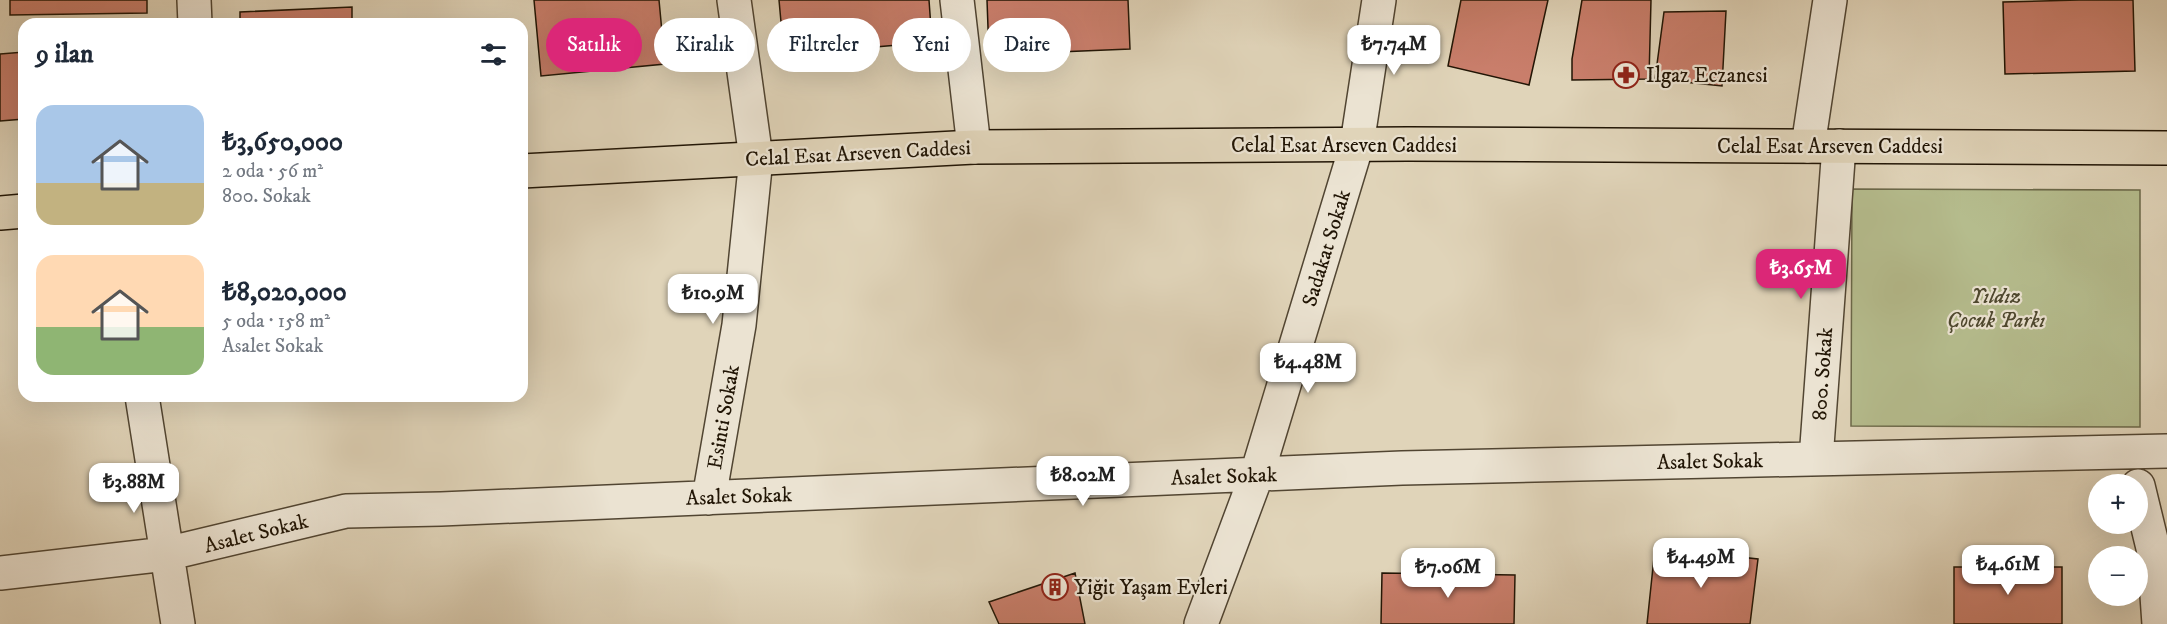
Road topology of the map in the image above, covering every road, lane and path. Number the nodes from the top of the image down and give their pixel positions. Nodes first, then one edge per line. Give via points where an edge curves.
1 (194, 0) edge
2 (734, 0) edge
3 (957, 0) edge
4 (1379, 0) edge
5 (1830, 0) edge
6 (195, 18) edge
7 (1357, 144) junction
8 (1824, 146) junction
9 (974, 147) junction
10 (2167, 148) edge
11 (756, 158) junction
12 (528, 171) edge
13 (18, 212) edge
14 (0, 213) edge
15 (143, 402) edge
16 (2167, 451) edge
17 (2129, 453) junction
18 (1816, 459) junction
19 (1257, 474) junction
20 (2134, 474) edge
21 (709, 498) junction
22 (2148, 528) edge
23 (166, 554) junction
24 (0, 573) edge
25 (178, 624) edge
26 (1201, 624) edge
27 (2159, 624) edge

1 - 6 street
2 - 11 street, Esinti Sokak
3 - 9 street
4 - 7 street, Sadakat Sokak
5 - 8 street, 800. Sokak
7 - 8 main road, Celal Esat Arseven Caddesi
7 - 9 main road, Celal Esat Arseven Caddesi
7 - 19 street, Sadakat Sokak
8 - 10 main road, Celal Esat Arseven Caddesi
8 - 18 street, 800. Sokak
9 - 11 main road, Celal Esat Arseven Caddesi
11 - 12 main road, Celal Esat Arseven Caddesi
11 - 21 street, Esinti Sokak via 739,325
13 - 14 main road
15 - 23 street
16 - 17 street, Asalet Sokak
17 - 18 street, Asalet Sokak
17 - 20 street
18 - 19 street, Asalet Sokak
19 - 21 street, Asalet Sokak
19 - 26 street, Sadakat Sokak
21 - 23 street, Asalet Sokak via 346,511
22 - 27 street via 2154,552
23 - 24 street, Asalet Sokak
23 - 25 street

